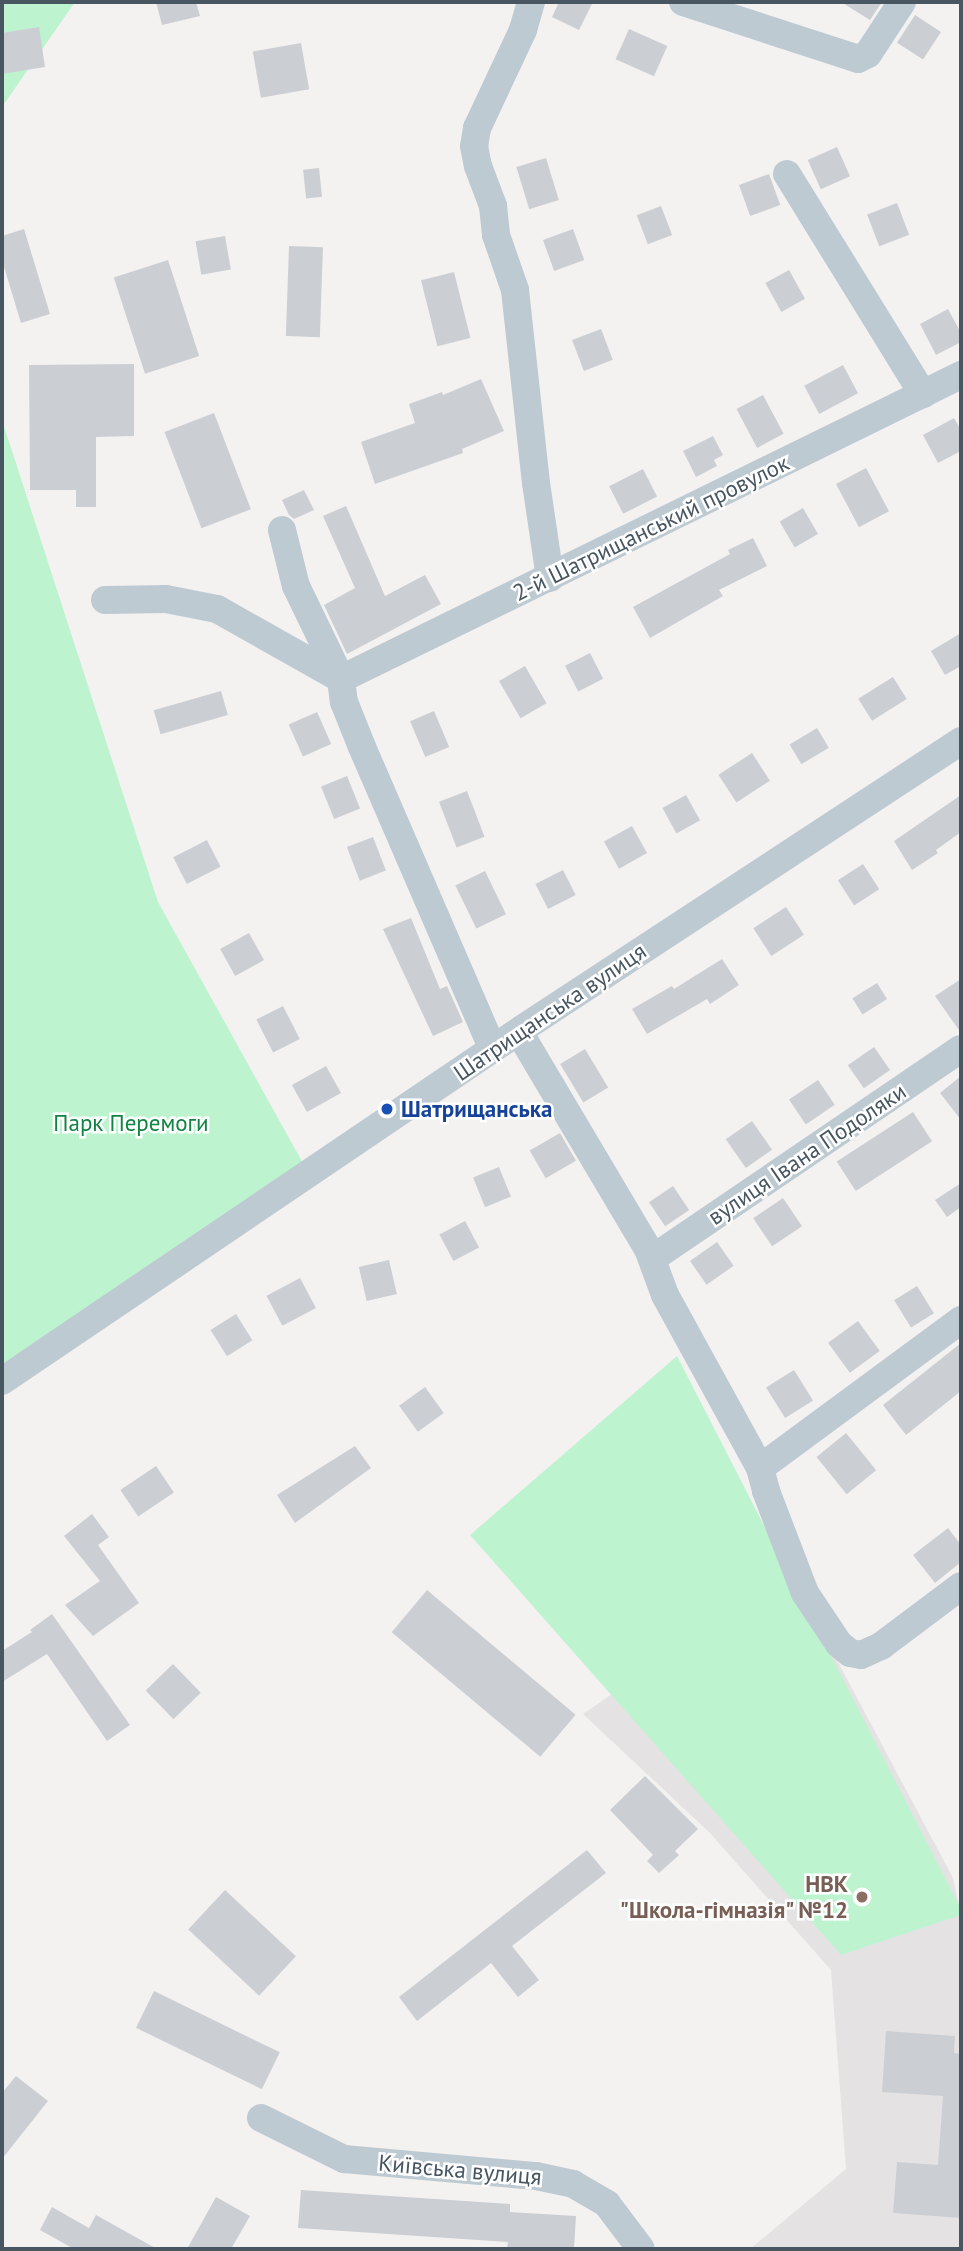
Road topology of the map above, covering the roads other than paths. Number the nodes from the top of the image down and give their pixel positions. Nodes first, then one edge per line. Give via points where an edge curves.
1 (531, 2) edge
2 (683, 2) edge
3 (902, 2) edge
4 (787, 174) dead end
5 (961, 375) edge
6 (923, 394) junction
7 (282, 530) dead end
8 (551, 578) junction
9 (105, 600) dead end
10 (341, 679) junction
11 (961, 741) edge
12 (519, 1031) junction
13 (492, 1049) junction
14 (961, 1049) edge
15 (653, 1258) junction
16 (961, 1320) edge
17 (2, 1381) edge
18 (760, 1468) junction
19 (961, 1586) edge
20 (261, 2118) dead end
21 (641, 2249) edge

1 - 8 street via 523,30 477,128 474,146 515,290
2 - 3 street via 858,59 868,54
4 - 6 street
5 - 6 street, 2-й Шатрищанський провулок
6 - 8 street, 2-й Шатрищанський провулок
7 - 10 street via 296,586
8 - 10 street, 2-й Шатрищанський провулок
9 - 10 street via 166,599 217,609
10 - 13 street via 344,702 362,747
11 - 12 street, Шатрищанська вулиця
12 - 13 street, Шатрищанська вулиця
12 - 15 street
13 - 17 street, Шатрищанська вулиця
14 - 15 street, вулиця Івана Подоляки
15 - 18 street via 665,1295
16 - 18 street
18 - 19 street via 765,1492 810,1602 849,1653 861,1655 881,1646
20 - 21 street, Київська вулиця via 344,2159 536,2176 573,2184 607,2204

